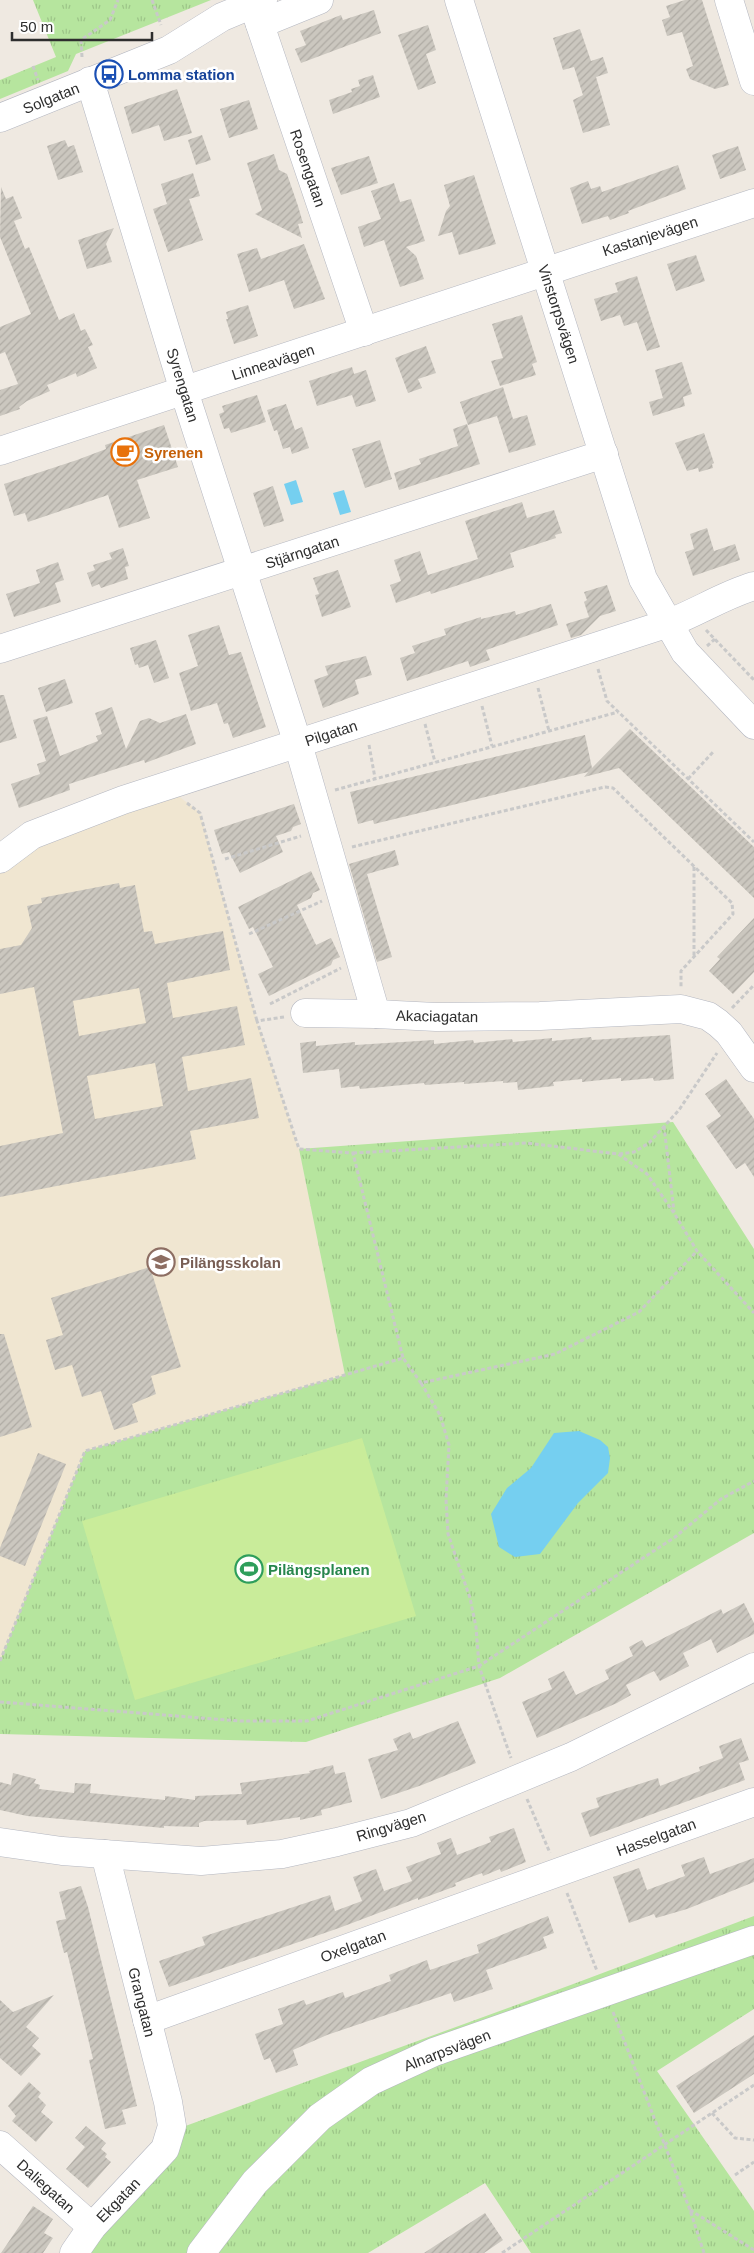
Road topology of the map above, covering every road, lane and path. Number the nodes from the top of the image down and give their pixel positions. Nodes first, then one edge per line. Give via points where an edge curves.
1 (118, 0) edge
2 (152, 0) edge
3 (319, 0) edge
4 (459, 0) edge
5 (730, 0) edge
6 (259, 9) edge
7 (161, 25) dead end
8 (86, 69) junction
9 (754, 81) edge
10 (0, 118) edge
11 (754, 202) edge
12 (545, 271) junction
13 (364, 332) junction
14 (184, 391) junction
15 (0, 450) edge
16 (604, 454) junction
17 (244, 571) junction
18 (754, 586) edge
19 (669, 622) junction
20 (0, 649) edge
21 (598, 668) dead end
22 (536, 679) dead end
23 (479, 697) dead end
24 (754, 706) edge
25 (618, 712) junction
26 (423, 715) dead end
27 (754, 725) edge
28 (549, 731) junction
29 (368, 742) dead end
30 (298, 744) junction
31 (492, 746) junction
32 (713, 752) dead end
33 (435, 762) junction
34 (375, 778) junction
35 (688, 779) junction
36 (192, 794) dead end
37 (312, 796) junction
38 (326, 841) junction
39 (754, 842) edge
40 (0, 859) edge
41 (225, 859) dead end
42 (694, 866) junction
43 (341, 893) junction
44 (250, 934) dead end
45 (694, 956) junction
46 (360, 959) junction
47 (754, 985) edge
48 (270, 1004) dead end
49 (681, 1009) junction
50 (305, 1013) joint
51 (376, 1014) junction
52 (257, 1021) junction
53 (724, 1028) junction
54 (754, 1068) edge
55 (664, 1125) junction
56 (353, 1153) junction
57 (618, 1154) junction
58 (674, 1213) junction
59 (697, 1251) junction
60 (754, 1313) edge
61 (403, 1358) junction
62 (421, 1383) junction
63 (754, 1482) edge
64 (0, 1661) edge
65 (479, 1666) junction
66 (754, 1667) edge
67 (0, 1702) edge
68 (518, 1779) junction
69 (754, 1802) edge
70 (0, 1842) edge
71 (105, 1854) junction
72 (559, 1872) junction
73 (754, 1940) edge
74 (605, 1993) junction
75 (147, 2020) junction
76 (754, 2085) edge
77 (712, 2113) junction
78 (754, 2140) edge
79 (0, 2145) edge
80 (665, 2145) junction
81 (165, 2149) joint
82 (754, 2162) edge
83 (735, 2176) dead end
84 (690, 2210) junction
85 (92, 2227) junction
86 (754, 2250) edge
87 (74, 2253) edge
88 (201, 2253) edge
89 (502, 2253) edge
90 (704, 2253) edge

1 - 8 path via 110,20 81,40
2 - 7 path
3 - 6 street, Solgatan
4 - 12 street, Vinstorpsvägen
5 - 9 street
6 - 8 street, Solgatan via 222,17 169,50
6 - 13 street, Rosengatan
8 - 10 street, Solgatan
8 - 14 street, Syrengatan
11 - 12 street, Kastanjevägen
12 - 13 street, Linneavägen
12 - 16 street, Vinstorpsvägen
13 - 14 street, Linneavägen
14 - 15 street, Linneavägen
14 - 17 street, Syrengatan
16 - 17 street, Stjärngatan
16 - 19 street, Vinstorpsvägen via 643,578 650,595
17 - 20 street, Stjärngatan
17 - 30 street, Syrengatan
18 - 19 street, Pilgatan
19 - 24 street, Vinstorpsvägen via 708,645
19 - 27 street, Vinstorpsvägen via 685,652
19 - 30 street, Pilgatan
21 - 25 path via 607,702
22 - 28 path
23 - 31 path
25 - 28 path
25 - 35 path
26 - 33 path
28 - 31 path
29 - 34 path
30 - 37 street, Akaciagatan
30 - 40 street, Pilgatan via 75,818 32,835
31 - 33 path
32 - 35 path
33 - 34 path
34 - 37 path
35 - 39 path
36 - 52 path via 187,802 200,814
37 - 38 street, Akaciagatan
38 - 41 path
38 - 42 path via 605,787 613,788
38 - 43 street, Akaciagatan
42 - 45 path
42 - 45 path via 732,903 733,914
43 - 44 path
43 - 46 street, Akaciagatan
45 - 49 path via 681,971
46 - 48 path
46 - 51 street, Akaciagatan
47 - 53 path
49 - 51 street, Akaciagatan via 540,1016
49 - 53 street, Akaciagatan via 708,1016
50 - 51 street
50 - 52 path
52 - 56 path via 299,1149
53 - 54 street, Akaciagatan
53 - 55 path via 707,1070
55 - 57 path via 649,1143 634,1152
55 - 58 path
56 - 57 path via 526,1143
56 - 61 path
57 - 58 path via 647,1174
58 - 59 path
59 - 60 path
59 - 62 path via 639,1312 555,1354
61 - 62 path
61 - 64 path via 86,1451
62 - 65 path via 440,1415 449,1445 448,1534 471,1605
63 - 65 path via 721,1499 675,1537
65 - 67 path via 307,1721 240,1721
65 - 68 path
66 - 68 street, Ringvägen via 571,1757
68 - 71 street, Ringvägen via 411,1823 282,1854 201,1861
68 - 72 path
69 - 72 street, Hasselgatan
70 - 71 street, Ringvägen via 62,1852
71 - 75 street, Grangatan
72 - 74 path
72 - 75 street, Oxelgatan
73 - 74 street, Alnarpsvägen
74 - 80 path
74 - 88 street, Alnarpsvägen via 434,2052 371,2081 320,2117 255,2182
75 - 81 street, Grangatan via 172,2126
76 - 77 path
77 - 78 path via 736,2138
77 - 80 path
79 - 85 street, Daliegatan
80 - 84 path
80 - 89 path
81 - 85 street, Ekgatan
82 - 83 path
84 - 86 path
84 - 90 path
85 - 87 street, Ekgatan

